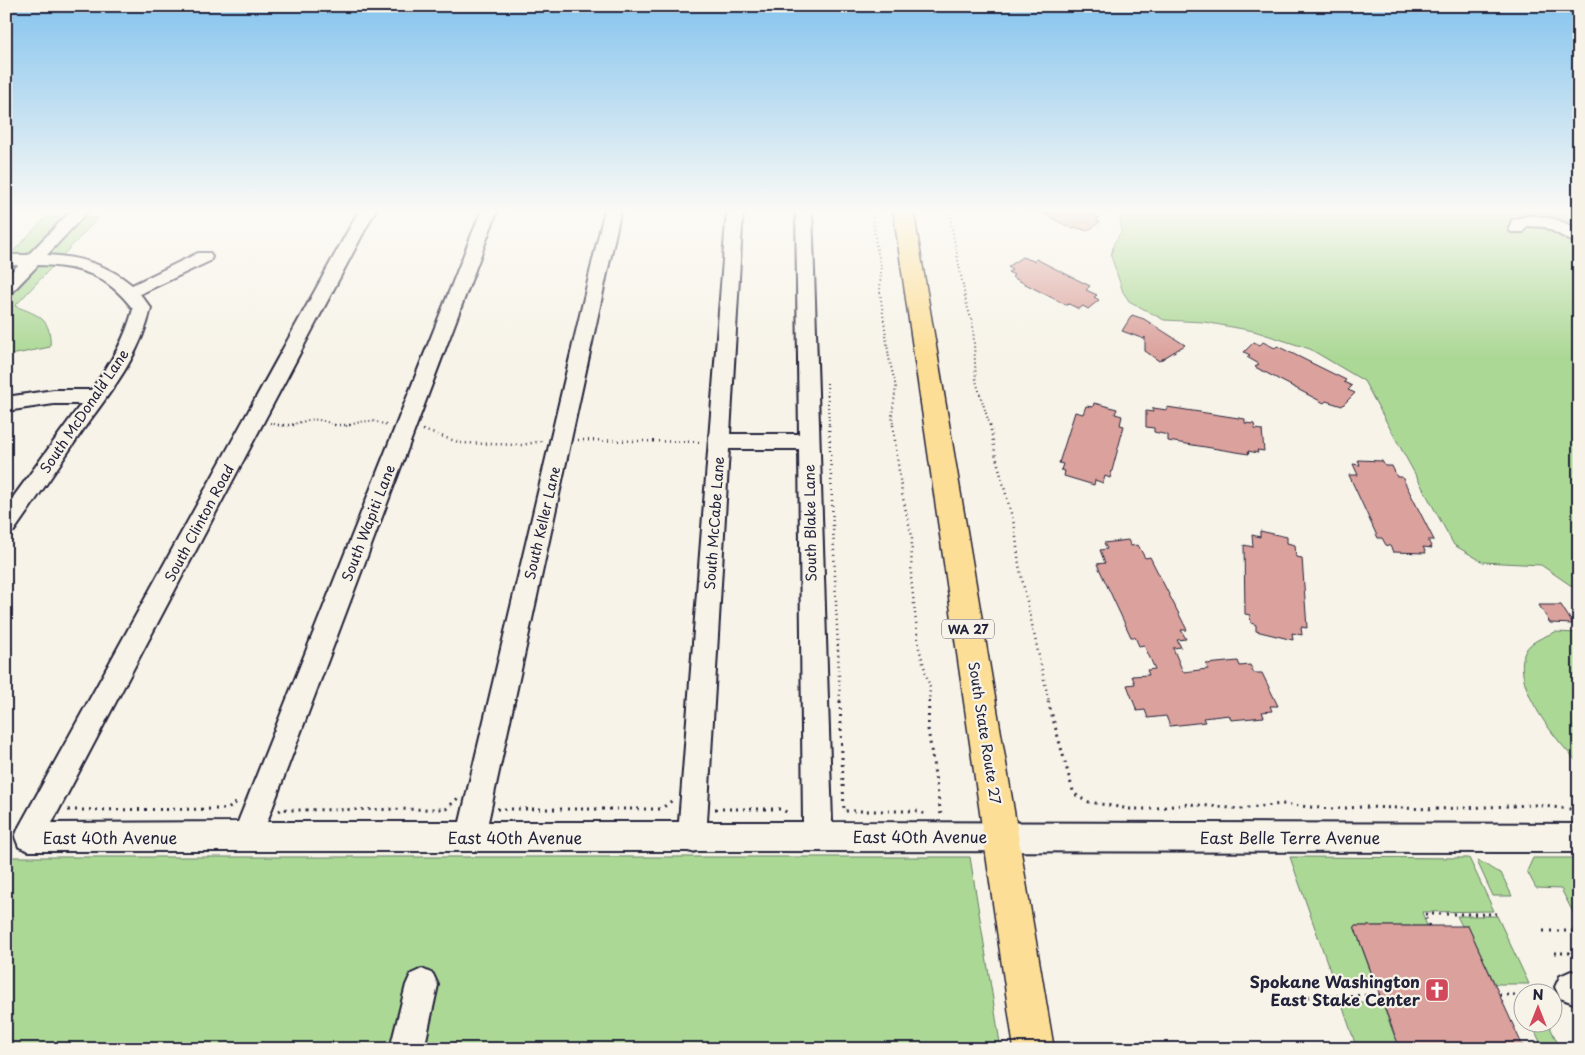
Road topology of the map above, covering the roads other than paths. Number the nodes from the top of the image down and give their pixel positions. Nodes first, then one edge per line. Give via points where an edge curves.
1 (201, 258) edge
2 (341, 258) edge
3 (471, 258) edge
4 (600, 258) edge
5 (732, 258) edge
6 (805, 258) edge
7 (911, 258) edge
8 (6, 260) edge
9 (34, 260) junction
10 (6, 288) edge
11 (131, 292) junction
12 (97, 397) junction
13 (6, 404) edge
14 (808, 441) junction
15 (720, 442) junction
16 (6, 525) edge
17 (471, 836) junction
18 (818, 836) junction
19 (1001, 836) junction
20 (29, 837) joint
21 (247, 837) junction
22 (692, 838) junction
23 (1579, 838) edge
24 (422, 985) dead end
25 (407, 1049) edge
26 (1034, 1049) edge

1 - 11 street
2 - 20 street, South Clinton Road
3 - 21 street, South Wapiti Lane
4 - 17 street, South Keller Lane via 549,443
5 - 15 street, South McCabe Lane
6 - 14 street, South Blake Lane
7 - 19 main road, South State Route 27 / WA 27
8 - 9 street
9 - 10 street
9 - 11 street via 78,262 106,273
11 - 12 street, South McDonald Lane via 142,308 139,326
12 - 13 street via 54,397
12 - 16 street, South McDonald Lane
14 - 15 street
14 - 18 street, South Blake Lane
15 - 22 street, South McCabe Lane
17 - 21 street, East 40th Avenue
17 - 22 street, East 40th Avenue
18 - 19 street, East 40th Avenue
18 - 22 street, East 40th Avenue
19 - 23 street, East Belle Terre Avenue
19 - 26 main road, South State Route 27 / WA 27
20 - 21 street, East 40th Avenue
24 - 25 street

